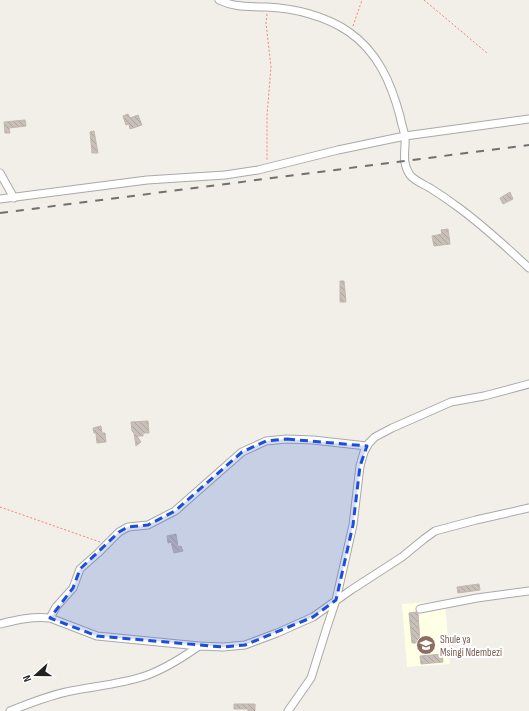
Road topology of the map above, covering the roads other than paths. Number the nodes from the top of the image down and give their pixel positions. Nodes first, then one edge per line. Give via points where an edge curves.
1 (219, 0) edge
2 (529, 119) edge
3 (405, 136) junction
4 (0, 173) edge
5 (14, 198) junction
6 (0, 200) edge
7 (529, 268) edge
8 (529, 384) edge
9 (367, 446) junction
10 (529, 508) edge
11 (529, 591) edge
12 (336, 600) junction
13 (420, 609) dead end
14 (50, 618) junction
15 (0, 624) edge
16 (199, 646) junction
17 (10, 711) edge
18 (288, 711) edge

1 - 3 street via 235,6 267,7 319,17 350,33 367,48 386,74
2 - 3 street
3 - 5 street via 268,168 225,175 147,180
3 - 7 street via 404,161 411,176 475,220
4 - 5 street
5 - 6 street
8 - 9 street via 437,407 375,437
9 - 12 street via 360,466 353,525
9 - 14 street via 287,439 266,442 242,452 175,512 148,525 124,528 80,569 73,588
10 - 12 street via 435,531 402,557
11 - 13 street
12 - 16 street via 323,611 301,623 245,646
12 - 18 street via 311,678
14 - 15 street via 21,619
14 - 16 street via 96,636
16 - 17 street via 146,676 69,691

